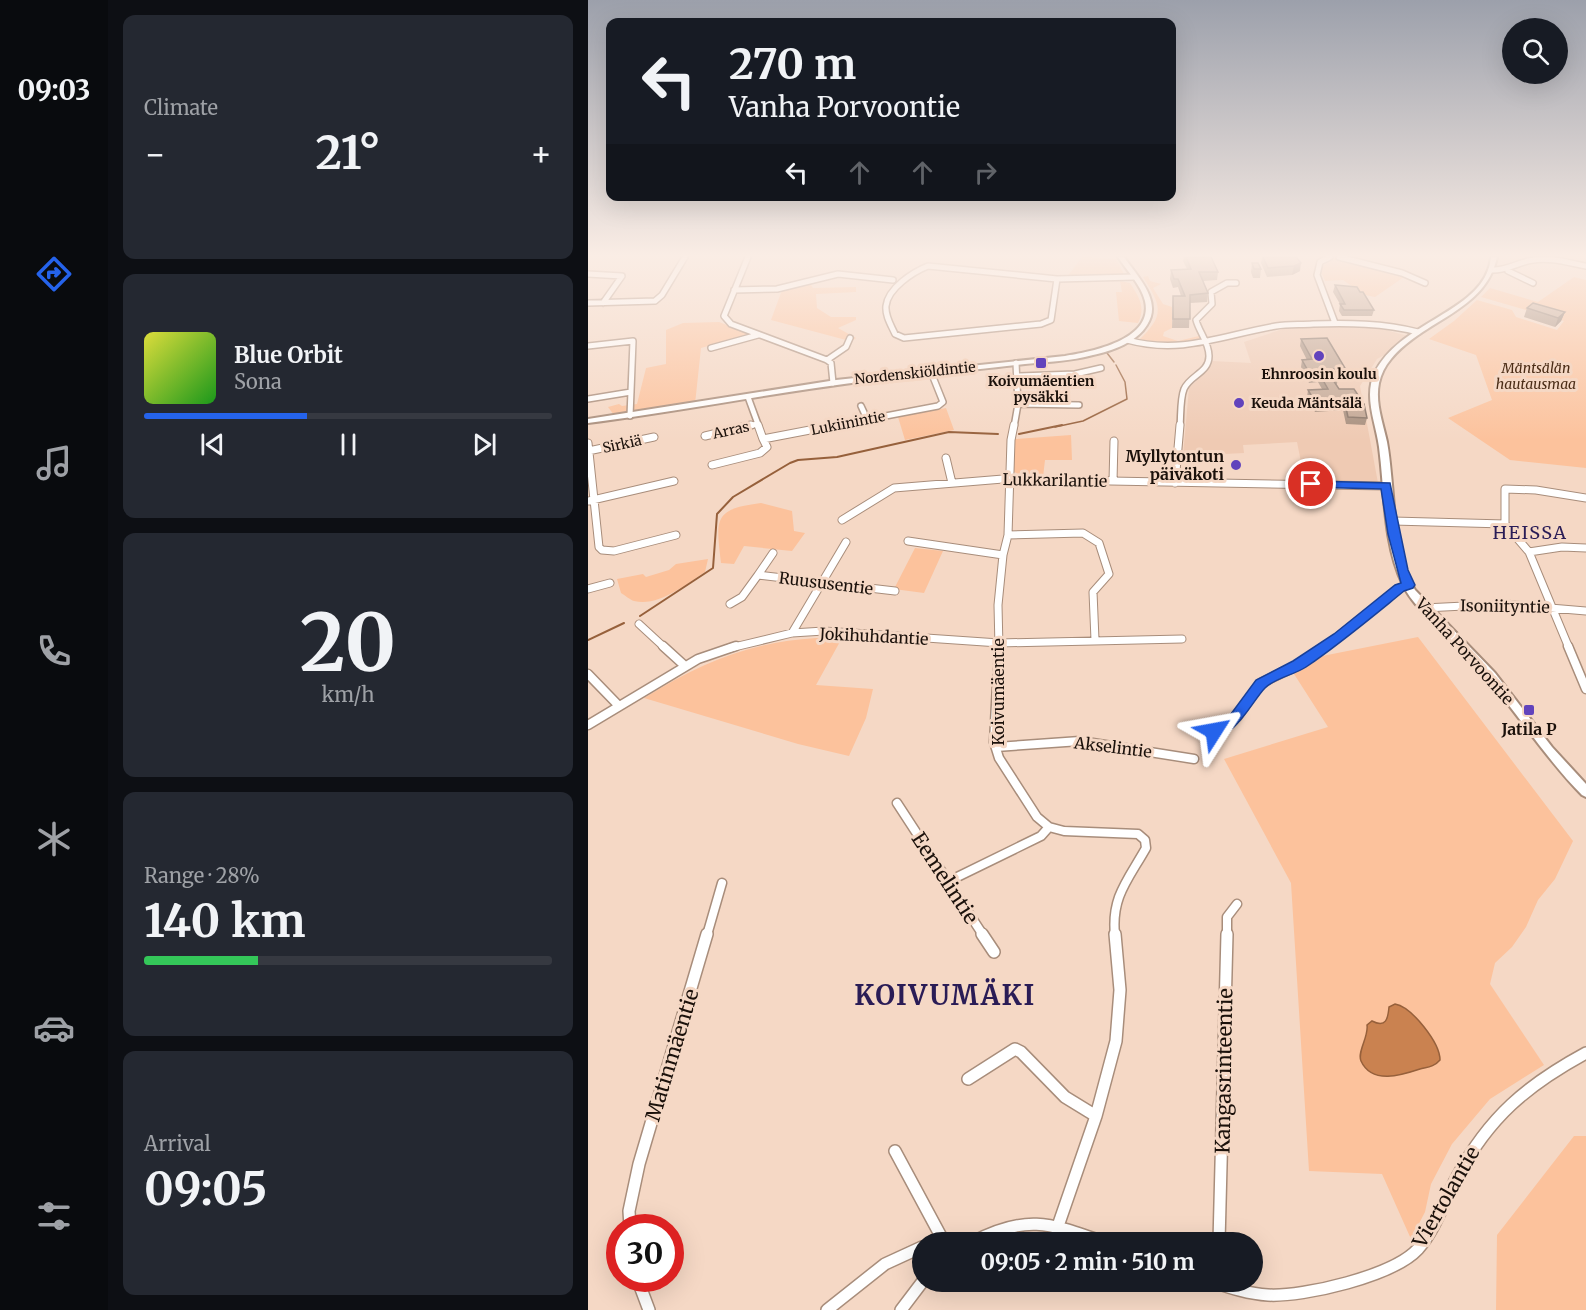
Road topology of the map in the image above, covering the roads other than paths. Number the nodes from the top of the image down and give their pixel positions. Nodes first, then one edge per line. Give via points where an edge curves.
1 (725, 318) edge
2 (890, 318) edge
3 (1051, 318) edge
4 (1147, 318) edge
5 (1198, 318) edge
6 (1333, 318) edge
7 (1441, 318) edge
8 (1335, 323) junction
9 (1418, 332) junction
10 (758, 334) junction
11 (850, 338) dead end
12 (1127, 340) junction
13 (1206, 342) junction
14 (588, 345) edge
15 (711, 348) dead end
16 (827, 360) junction
17 (1016, 363) junction
18 (1101, 368) dead end
19 (931, 372) junction
20 (1019, 376) junction
21 (833, 383) junction
22 (632, 392) junction
23 (748, 397) junction
24 (588, 399) edge
25 (1018, 404) junction
26 (1079, 405) dead end
27 (861, 406) dead end
28 (630, 416) junction
29 (867, 419) junction
30 (588, 420) edge
31 (757, 424) junction
32 (705, 436) dead end
33 (654, 437) dead end
34 (763, 439) junction
35 (1114, 441) dead end
36 (588, 443) edge
37 (589, 451) edge
38 (946, 458) dead end
39 (712, 465) dead end
40 (1009, 479) junction
41 (1113, 481) junction
42 (674, 482) dead end
43 (952, 483) junction
44 (1175, 483) junction
45 (1386, 486) junction
46 (1586, 498) edge
47 (591, 501) edge
48 (842, 520) dead end
49 (1393, 521) junction
50 (1505, 524) junction
51 (676, 535) dead end
52 (1008, 535) junction
53 (908, 541) dead end
54 (846, 542) dead end
55 (1586, 548) edge
56 (1529, 552) junction
57 (773, 553) dead end
58 (1004, 555) junction
59 (758, 575) junction
60 (610, 583) dead end
61 (821, 583) junction
62 (1408, 585) junction
63 (588, 589) edge
64 (895, 591) dead end
65 (730, 604) dead end
66 (1553, 606) junction
67 (1424, 608) junction
68 (1586, 611) edge
69 (639, 624) dead end
70 (792, 633) junction
71 (1182, 639) dead end
72 (1095, 640) junction
73 (999, 643) junction
74 (685, 666) junction
75 (588, 674) edge
76 (1586, 689) edge
77 (619, 706) junction
78 (588, 725) edge
79 (1208, 739) dead end
80 (996, 747) junction
81 (1194, 759) dead end
82 (1586, 792) edge
83 (897, 803) dead end
84 (1048, 827) junction
85 (947, 882) junction
86 (722, 884) dead end
87 (1237, 904) dead end
88 (994, 952) dead end
89 (1586, 1053) edge
90 (968, 1079) dead end
91 (1096, 1116) junction
92 (895, 1151) dead end
93 (629, 1214) edge
94 (1058, 1226) junction
95 (935, 1232) edge
96 (998, 1232) edge
97 (1075, 1232) edge
98 (1219, 1232) edge
99 (912, 1252) edge
100 (642, 1292) edge
101 (915, 1292) edge
102 (1256, 1292) edge
103 (649, 1310) edge
104 (827, 1310) edge
105 (901, 1310) edge

1 - 10 street
2 - 3 street via 899,337 1050,322
4 - 12 main road via 1144,326
5 - 13 street
6 - 8 street
7 - 9 main road, Vanha Porvoontie
8 - 9 street via 1383,323
8 - 13 street via 1279,326
9 - 45 main road, Vanha Porvoontie via 1385,362 1374,381
10 - 15 street
10 - 16 street
11 - 16 street via 846,347
12 - 13 street via 1161,348
12 - 17 main road, Nordenskiöldintie via 1085,355
13 - 44 street via 1208,366 1185,386
14 - 22 street via 633,341
16 - 21 street via 831,363
17 - 19 main road, Nordenskiöldintie
17 - 20 street, Koivumäentie
18 - 20 street via 1075,374
19 - 21 main road, Nordenskiöldintie
19 - 29 street, Lukiinintie via 942,404
20 - 25 street, Koivumäentie
21 - 23 main road, Nordenskiöldintie
22 - 24 street
22 - 28 street
23 - 28 main road, Nordenskiöldintie
23 - 31 street
25 - 26 street
25 - 40 street, Koivumäentie
27 - 29 street
28 - 30 main road, Nordenskiöldintie
29 - 34 street, Lukiinintie
31 - 32 street, Arras
31 - 34 street
33 - 37 street, Sirkiä
34 - 39 street via 766,447 760,453
35 - 41 street
36 - 37 street
37 - 47 street
38 - 43 street
40 - 41 street, Lukkarilantie
40 - 43 street, Lukkarilantie
40 - 52 street, Koivumäentie
41 - 44 street, Lukkarilantie
42 - 47 street
43 - 48 street, Lukkarilantie via 894,489
44 - 45 street, Lukkarilantie
45 - 49 main road, Vanha Porvoontie
46 - 50 street via 1505,489
47 - 51 street via 602,550 614,551
49 - 50 street
49 - 62 main road, Vanha Porvoontie
50 - 56 street
52 - 58 street, Koivumäentie
52 - 72 street via 1083,533 1100,542 1109,574 1094,592
53 - 58 street
54 - 61 street
55 - 56 street
56 - 66 street
57 - 59 street, Ruususentie
58 - 73 street, Koivumäentie via 998,605
59 - 61 street, Ruususentie
59 - 65 street, Ruususentie via 742,597
60 - 63 street
61 - 64 street, Ruususentie
61 - 70 street
62 - 67 main road, Vanha Porvoontie
62 - 79 street via 1298,665 1261,683 1237,717
66 - 67 street, Isoniityntie via 1491,602
66 - 68 street, Isoniityntie
66 - 76 street
67 - 82 main road, Vanha Porvoontie via 1491,676 1560,765
69 - 74 street
70 - 73 street, Jokihuhdantie via 824,631
70 - 74 street, Jokihuhdantie via 728,648
71 - 72 street, Jokihuhdantie
72 - 73 street, Jokihuhdantie
73 - 80 street, Koivumäentie
74 - 77 street, Jokihuhdantie
75 - 77 street
77 - 78 street, Jokihuhdantie
80 - 81 street, Akselintie via 1080,741
80 - 84 street, Koivumäentie via 1037,817
83 - 85 street, Eemelintie
84 - 85 street via 1041,836
84 - 91 street via 1064,831 1129,832 1138,834 1146,848 1122,887 1113,915 1120,1015
85 - 88 street, Eemelintie
86 - 93 street, Matinmäentie via 639,1164
87 - 98 street, Kangasrinteentie via 1227,917
89 - 102 street, Viertolantie via 1519,1093 1491,1121 1458,1174 1427,1238 1408,1258 1391,1268 1309,1290 1268,1295
90 - 91 street via 1015,1049 1065,1097
91 - 94 street
92 - 95 street
94 - 96 street via 1027,1224
94 - 97 street
99 - 104 street via 885,1264
100 - 103 street
101 - 105 street

